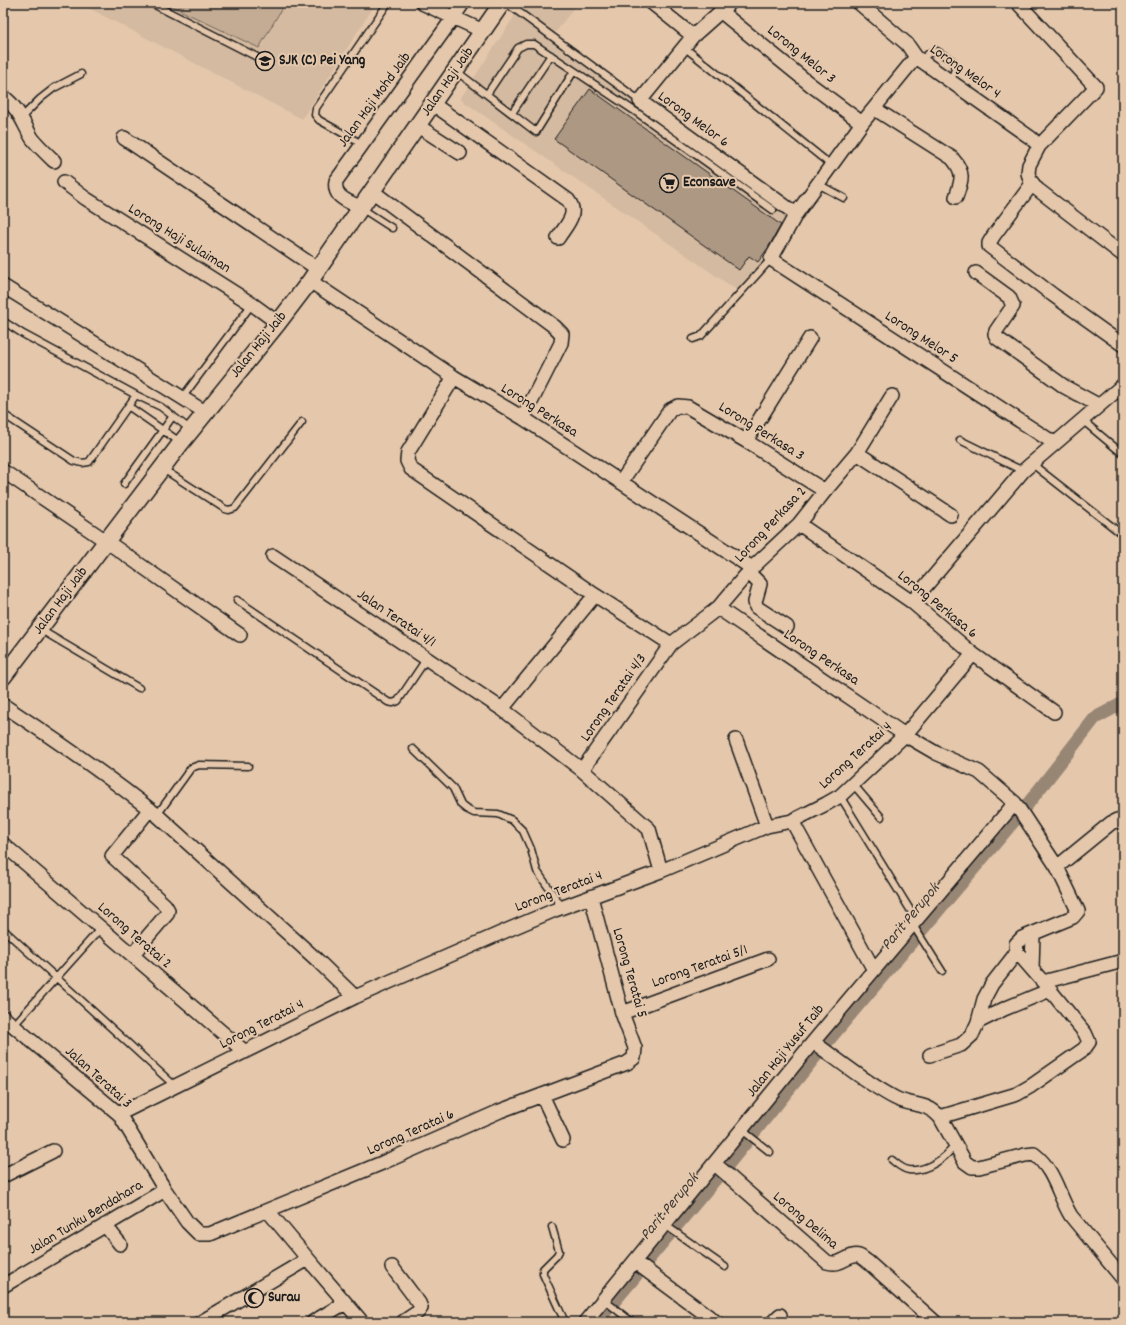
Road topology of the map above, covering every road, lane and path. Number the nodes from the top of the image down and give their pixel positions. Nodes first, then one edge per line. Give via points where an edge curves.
1 (151, 3) edge
2 (388, 3) edge
3 (422, 3) edge
4 (463, 3) edge
5 (502, 3) edge
6 (505, 3) edge
7 (522, 3) edge
8 (859, 3) edge
9 (1018, 3) edge
10 (657, 4) edge
11 (725, 7) edge
12 (516, 10) junction
13 (453, 18) junction
14 (483, 31) junction
15 (693, 36) junction
16 (684, 47) junction
17 (551, 55) junction
18 (257, 58) dead end
19 (918, 59) junction
20 (456, 71) junction
21 (574, 71) junction
22 (80, 74) dead end
23 (951, 81) junction
24 (487, 94) junction
25 (3, 96) edge
26 (433, 104) junction
27 (641, 107) junction
28 (875, 109) junction
29 (512, 113) junction
30 (22, 117) junction
31 (862, 122) junction
32 (418, 126) junction
33 (124, 138) dead end
34 (362, 144) junction
35 (1039, 146) junction
36 (460, 153) dead end
37 (54, 161) dead end
38 (831, 165) junction
39 (64, 182) dead end
40 (818, 184) junction
41 (1032, 184) junction
42 (372, 191) junction
43 (956, 197) dead end
44 (844, 198) dead end
45 (361, 208) junction
46 (773, 210) dead end
47 (796, 214) junction
48 (392, 228) dead end
49 (558, 238) dead end
50 (1123, 255) edge
51 (771, 260) junction
52 (976, 273) dead end
53 (314, 275) junction
54 (3, 286) edge
55 (252, 304) junction
56 (3, 321) edge
57 (278, 323) junction
58 (810, 338) dead end
59 (693, 340) dead end
60 (1123, 345) edge
61 (454, 377) junction
62 (1123, 384) edge
63 (136, 395) junction
64 (892, 396) dead end
65 (182, 398) junction
66 (1098, 405) junction
67 (128, 406) junction
68 (205, 412) junction
69 (3, 414) edge
70 (173, 416) junction
71 (523, 418) junction
72 (1081, 419) junction
73 (302, 422) dead end
74 (163, 430) junction
75 (191, 430) junction
76 (960, 440) dead end
77 (746, 441) junction
78 (181, 443) junction
79 (1054, 443) junction
80 (857, 453) junction
81 (1123, 454) edge
82 (1027, 467) junction
83 (162, 468) junction
84 (3, 471) edge
85 (622, 482) junction
86 (124, 484) dead end
87 (825, 491) junction
88 (951, 515) dead end
89 (799, 524) junction
90 (1123, 535) edge
91 (106, 541) junction
92 (273, 556) dead end
93 (750, 570) junction
94 (595, 595) junction
95 (237, 600) dead end
96 (912, 602) junction
97 (718, 608) junction
98 (787, 627) dead end
99 (40, 629) junction
100 (240, 634) dead end
101 (671, 644) junction
102 (973, 654) junction
103 (427, 658) junction
104 (3, 677) edge
105 (139, 688) dead end
106 (3, 705) edge
107 (502, 708) junction
108 (1054, 712) dead end
109 (905, 735) junction
110 (736, 740) dead end
111 (412, 749) dead end
112 (248, 766) dead end
113 (582, 770) junction
114 (853, 784) junction
115 (840, 796) junction
116 (1015, 803) junction
117 (153, 812) junction
118 (881, 817) dead end
119 (792, 821) junction
120 (1123, 823) edge
121 (767, 826) junction
122 (3, 844) edge
123 (1057, 867) junction
124 (661, 871) junction
125 (591, 897) junction
126 (562, 907) junction
127 (916, 927) junction
128 (101, 928) junction
129 (3, 929) edge
130 (1033, 934) junction
131 (1017, 952) junction
132 (132, 955) junction
133 (768, 959) dead end
134 (1123, 961) edge
135 (1032, 969) junction
136 (874, 970) junction
137 (942, 971) dead end
138 (56, 978) junction
139 (1047, 986) junction
140 (355, 997) junction
141 (622, 1013) junction
142 (3, 1017) edge
143 (978, 1022) junction
144 (14, 1025) junction
145 (814, 1042) junction
146 (245, 1052) junction
147 (930, 1055) dead end
148 (634, 1058) joint
149 (175, 1086) junction
150 (542, 1095) junction
151 (119, 1114) junction
152 (940, 1117) junction
153 (747, 1133) junction
154 (563, 1140) dead end
155 (955, 1144) junction
156 (53, 1152) dead end
157 (770, 1152) dead end
158 (892, 1160) dead end
159 (714, 1164) junction
160 (3, 1176) edge
161 (165, 1190) junction
162 (268, 1211) junction
163 (105, 1225) junction
164 (552, 1227) dead end
165 (670, 1228) junction
166 (200, 1234) joint
167 (120, 1244) dead end
168 (308, 1260) junction
169 (635, 1262) junction
170 (392, 1267) dead end
171 (725, 1267) dead end
172 (1123, 1279) edge
173 (3, 1286) edge
174 (345, 1303) junction
175 (609, 1303) junction
176 (932, 1321) edge
177 (201, 1322) edge
178 (313, 1322) edge
179 (362, 1322) edge
180 (403, 1322) edge
181 (565, 1322) edge
182 (586, 1322) edge
183 (632, 1322) edge
184 (716, 1322) edge

1 - 18 lane
2 - 34 lane via 316,108 315,115 319,120
3 - 13 street
4 - 13 street, Jalan Haji Mohd Jaib
5 - 14 street, Jalan Haji Jaib
6 - 12 lane
7 - 12 lane
8 - 19 street, Lorong Melor 4 via 907,44
9 - 35 street via 1096,87
10 - 15 street
11 - 15 street
11 - 31 street, Lorong Melor 3 via 811,85
12 - 27 lane
13 - 14 street
13 - 34 street, Jalan Haji Mohd Jaib
14 - 20 street, Jalan Haji Jaib
15 - 16 street, Lorong Melor 6
16 - 27 street, Lorong Melor 6
16 - 38 lane
17 - 21 lane
17 - 24 lane via 534,44 518,48
17 - 29 lane
19 - 23 street, Lorong Melor 4
19 - 23 lane via 937,51 953,61 955,69
19 - 28 street
20 - 24 lane
20 - 26 street, Jalan Haji Jaib
21 - 27 lane
21 - 29 lane via 536,132
22 - 30 lane via 54,88
23 - 35 street, Lorong Melor 4
24 - 29 lane
25 - 30 street
26 - 32 street, Jalan Haji Jaib
26 - 49 street via 568,200 572,205 573,215
27 - 46 lane
27 - 47 street, Lorong Melor 6
28 - 31 street
28 - 43 street via 952,158 962,173
30 - 37 street via 33,139
31 - 38 street
32 - 36 street
32 - 42 street, Jalan Haji Jaib
33 - 53 street, Lorong Perkasa
34 - 45 street, Jalan Haji Mohd Jaib via 336,181 335,188 337,195
35 - 41 street via 1029,165 1028,173
38 - 40 street
39 - 55 street, Lorong Haji Sulaiman
40 - 44 lane
40 - 47 street
41 - 50 street
41 - 60 street via 994,235 989,246
42 - 45 street, Jalan Haji Jaib
42 - 71 street via 562,334 561,343
45 - 48 lane
45 - 53 street, Jalan Haji Jaib
47 - 51 street
51 - 59 lane via 701,336
51 - 79 street, Lorong Melor 5
52 - 66 street via 1009,297 1012,302 1013,306 996,331 998,338 1065,387
53 - 57 street, Jalan Haji Jaib
53 - 61 street, Lorong Perkasa
54 - 65 street
55 - 57 street, Lorong Haji Sulaiman
55 - 65 lane
56 - 63 lane
57 - 68 street, Jalan Haji Jaib
58 - 77 street
61 - 71 street, Lorong Perkasa
61 - 94 street via 408,452 407,461 412,469
62 - 66 street
63 - 67 lane
63 - 70 lane
64 - 80 street, Lorong Perkasa 2
65 - 68 street
66 - 72 street
67 - 69 lane via 89,462 82,463 74,461
67 - 74 lane
68 - 75 street, Jalan Haji Jaib
70 - 74 lane
70 - 75 lane
71 - 85 street, Lorong Perkasa
72 - 79 street
72 - 81 lane
73 - 83 lane via 235,508 229,510
74 - 78 lane
74 - 86 lane
75 - 78 street, Jalan Haji Jaib
76 - 82 lane
77 - 85 street, Lorong Perkasa 3 via 688,407 678,406 670,410
77 - 87 street, Lorong Perkasa 3
78 - 83 street, Jalan Haji Jaib
79 - 82 street
80 - 87 street, Lorong Perkasa 2
80 - 88 street
82 - 90 lane
82 - 96 street
83 - 91 street, Jalan Haji Jaib
84 - 91 street
85 - 93 street, Lorong Perkasa
87 - 89 street, Lorong Perkasa 2
89 - 93 street, Lorong Perkasa 2
89 - 96 street, Lorong Perkasa 6
91 - 99 street, Jalan Haji Jaib
91 - 100 street
92 - 103 street, Jalan Teratai 4/1
93 - 97 street, Lorong Perkasa 2
93 - 98 street, Lorong Perkasa via 760,584 756,607
94 - 101 street
94 - 107 street
95 - 103 lane via 388,702 398,701
96 - 102 street, Lorong Perkasa 6
97 - 101 street, Lorong Perkasa 2
97 - 109 street, Lorong Perkasa
99 - 104 street, Jalan Haji Jaib
99 - 105 lane
101 - 113 street, Lorong Teratai 4/3
102 - 108 street, Lorong Perkasa 6
102 - 109 street, Lorong Teratai 4
103 - 107 street, Jalan Teratai 4/1
106 - 117 street via 63,744
107 - 113 street, Jalan Teratai 4/1
109 - 114 street, Lorong Teratai 4
109 - 116 street, Lorong Perkasa via 936,753 979,772
110 - 121 street
111 - 126 lane via 453,788 461,805 466,809 498,814 512,820 523,831 537,871
112 - 117 lane via 199,765 191,768
113 - 124 street, Jalan Teratai 4/1 via 649,829
114 - 115 street, Lorong Teratai 4
114 - 118 lane
115 - 119 street, Lorong Teratai 4
115 - 127 lane
116 - 123 street, Lorong Perkasa
116 - 127 street, Jalan Haji Yusuf Taib
117 - 132 street via 112,856 168,910
117 - 140 street
119 - 121 street, Lorong Teratai 4
119 - 136 street
120 - 123 street via 1117,820 1111,823
121 - 124 street, Lorong Teratai 4
122 - 128 street, Lorong Teratai 2
123 - 130 street, Lorong Perkasa via 1078,910 1073,917
124 - 125 street, Lorong Teratai 4
125 - 126 street, Lorong Teratai 4
125 - 141 street, Lorong Teratai 5
126 - 140 street, Lorong Teratai 4
127 - 136 street, Jalan Haji Yusuf Taib
127 - 137 lane
128 - 132 street, Lorong Teratai 2
128 - 138 lane
129 - 138 lane
130 - 131 street via 1022,938 1016,944
130 - 135 street
131 - 135 street
131 - 143 street via 992,984 984,999
132 - 146 street, Lorong Teratai 2
133 - 141 street, Lorong Teratai 5/1
134 - 139 street
135 - 139 street
136 - 145 street, Jalan Haji Yusuf Taib
138 - 144 lane
138 - 149 lane
139 - 143 street
139 - 152 street via 1085,1033 1088,1042 1084,1049 1017,1094
140 - 146 street, Lorong Teratai 4
141 - 148 street, Lorong Teratai 5 via 635,1048
142 - 144 street, Jalan Teratai 3
143 - 147 street via 972,1035 961,1045
144 - 151 street, Jalan Teratai 3
145 - 152 street via 867,1081 896,1098 925,1106
145 - 153 street, Jalan Haji Yusuf Taib
146 - 149 street, Lorong Teratai 4
148 - 150 street, Lorong Teratai 6 via 627,1063
149 - 151 street, Lorong Teratai 4
150 - 154 street
150 - 162 street, Lorong Teratai 6 via 500,1110
151 - 161 street, Jalan Teratai 3
152 - 155 street
153 - 157 lane
153 - 159 street, Jalan Haji Yusuf Taib
155 - 158 lane via 941,1159 923,1168 909,1170
155 - 172 street via 965,1162 972,1167 978,1168 1025,1155 1034,1154 1041,1159 1057,1185 1071,1216
156 - 160 street
159 - 165 street, Jalan Haji Yusuf Taib
159 - 176 street, Lorong Delima via 827,1262 841,1263 858,1256 868,1262
161 - 163 street, Jalan Tunku Bendahara
161 - 166 street, Jalan Teratai 3 via 187,1222
162 - 166 street, Lorong Teratai 6 via 210,1234
162 - 168 street
163 - 167 street
163 - 173 street, Jalan Tunku Bendahara
164 - 181 lane via 559,1251 543,1269 543,1274
165 - 169 street, Jalan Haji Yusuf Taib
165 - 171 lane
168 - 174 street
168 - 177 street
169 - 175 street, Jalan Haji Yusuf Taib
169 - 184 street
170 - 180 street via 421,1308
174 - 178 street
174 - 179 street
175 - 182 street, Jalan Haji Yusuf Taib
175 - 183 lane

